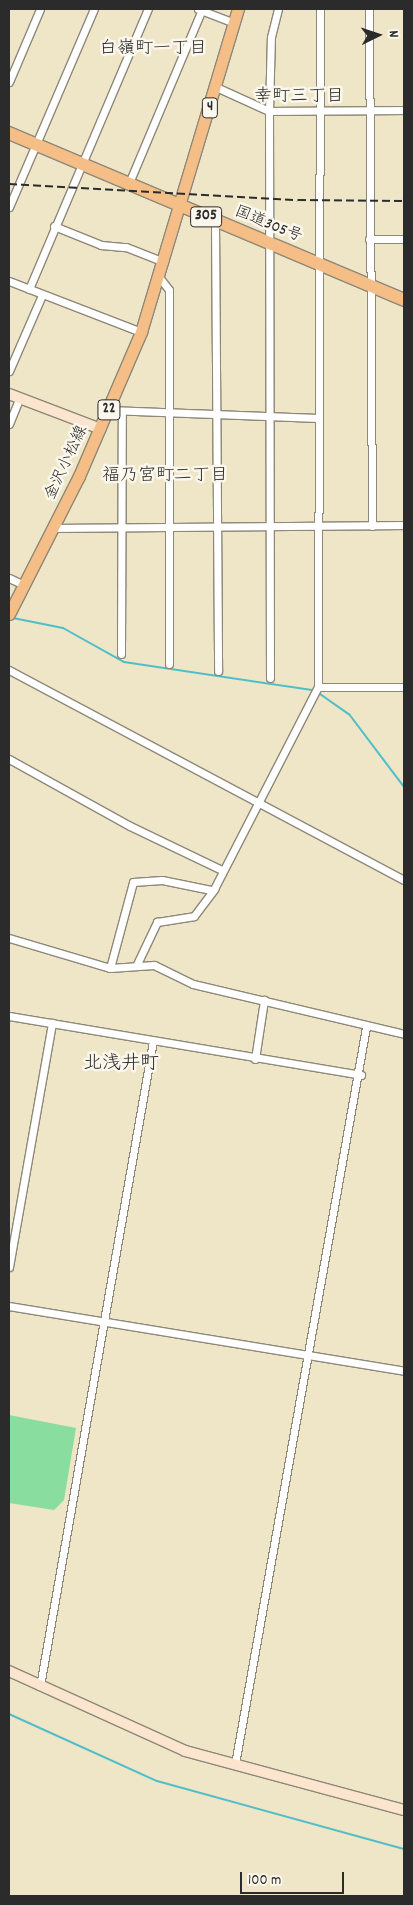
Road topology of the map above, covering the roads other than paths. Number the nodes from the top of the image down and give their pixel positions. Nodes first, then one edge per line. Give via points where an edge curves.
1 (40, 9) edge
2 (94, 9) edge
3 (148, 9) edge
4 (200, 9) edge
5 (238, 9) edge
6 (278, 9) edge
7 (320, 9) edge
8 (369, 9) edge
9 (234, 23) junction
10 (9, 82) edge
11 (216, 87) junction
12 (369, 110) junction
13 (404, 110) edge
14 (269, 111) junction
15 (319, 111) junction
16 (9, 133) edge
17 (35, 144) junction
18 (82, 163) junction
19 (129, 183) junction
20 (182, 207) junction
21 (9, 208) edge
22 (216, 222) junction
23 (54, 226) junction
24 (370, 239) junction
25 (404, 239) edge
26 (268, 244) junction
27 (164, 262) junction
28 (318, 263) junction
29 (159, 276) junction
30 (9, 281) edge
31 (370, 286) junction
32 (29, 289) junction
33 (42, 295) junction
34 (404, 300) edge
35 (141, 332) junction
36 (9, 371) edge
37 (9, 394) edge
38 (20, 397) junction
39 (109, 410) junction
40 (122, 414) junction
41 (169, 415) junction
42 (218, 416) junction
43 (268, 416) junction
44 (318, 418) junction
45 (9, 424) edge
46 (101, 428) junction
47 (404, 525) edge
48 (218, 526) junction
49 (268, 526) junction
50 (372, 526) junction
51 (121, 527) junction
52 (169, 527) junction
53 (318, 527) junction
54 (54, 528) junction
55 (9, 578) edge
56 (24, 584) junction
57 (9, 614) edge
58 (121, 654) dead end
59 (169, 664) dead end
60 (9, 670) edge
61 (218, 671) dead end
62 (270, 678) dead end
63 (318, 687) junction
64 (404, 687) edge
65 (9, 759) edge
66 (257, 802) junction
67 (222, 870) junction
68 (404, 880) edge
69 (211, 890) junction
70 (9, 938) edge
71 (137, 964) junction
72 (110, 968) junction
73 (264, 1000) junction
74 (9, 1016) edge
75 (52, 1023) junction
76 (366, 1027) junction
77 (404, 1034) edge
78 (153, 1041) junction
79 (255, 1059) junction
80 (360, 1075) junction
81 (9, 1267) edge
82 (9, 1306) edge
83 (100, 1322) junction
84 (309, 1354) junction
85 (404, 1371) edge
86 (9, 1671) edge
87 (40, 1686) junction
88 (235, 1764) junction
89 (404, 1810) edge

1 - 10 street
2 - 17 street
3 - 18 street
4 - 9 street
4 - 19 street
5 - 9 main road, 4
6 - 14 street via 271,37
7 - 15 street
8 - 12 street
9 - 11 main road, 4
11 - 14 street
11 - 20 main road, 4
12 - 13 street
12 - 15 street
12 - 24 street
14 - 15 street
14 - 26 street
15 - 28 street
16 - 17 highway, 国道305号 / 305
17 - 18 highway, 国道305号 / 305
17 - 21 street
18 - 19 highway, 国道305号 / 305
18 - 23 street
19 - 20 highway, 国道305号 / 305
20 - 22 highway, 国道305号 / 305
20 - 27 main road, 金沢小松線 / 22
22 - 26 highway, 国道305号 / 305
22 - 42 street
23 - 27 street via 101,245 126,247
23 - 32 street
24 - 25 street
24 - 31 street
26 - 28 highway, 国道305号 / 305
26 - 43 street
27 - 29 main road, 金沢小松線 / 22
28 - 31 highway, 国道305号 / 305
28 - 44 street
29 - 35 main road, 金沢小松線 / 22
29 - 41 street via 169,290
30 - 32 street
31 - 34 highway, 国道305号 / 305
31 - 50 street
32 - 33 street
33 - 35 street
33 - 36 street
35 - 39 main road, 金沢小松線 / 22
37 - 38 street
38 - 45 street
38 - 46 street
39 - 40 street
39 - 46 main road, 金沢小松線 / 22
40 - 41 street
40 - 51 street
41 - 42 street
41 - 52 street
42 - 43 street
42 - 48 street
43 - 44 street
43 - 49 street
44 - 53 street
46 - 54 main road, 金沢小松線 / 22
47 - 50 street
48 - 49 street
48 - 52 street
48 - 61 street
49 - 53 street
49 - 62 street
50 - 53 street
51 - 52 street
51 - 54 street
51 - 58 street
52 - 59 street
53 - 63 street
54 - 56 main road, 金沢小松線 / 22
55 - 56 street
56 - 57 main road, 金沢小松線 / 22
60 - 66 street
63 - 64 street
63 - 66 street
65 - 67 street via 130,826
66 - 67 street
66 - 68 street
67 - 69 street
69 - 71 street via 194,916 157,922
69 - 72 street via 162,880 134,882
70 - 72 street
71 - 72 street
71 - 73 street via 154,965 192,984
73 - 76 street
73 - 79 street
74 - 75 street
75 - 78 street
75 - 81 street
76 - 77 street
76 - 80 street
78 - 79 street
78 - 83 street
79 - 80 street
80 - 84 street
82 - 83 street
83 - 84 street
83 - 87 street
84 - 85 street
84 - 88 street
86 - 87 street
87 - 88 street via 184,1750
88 - 89 street

